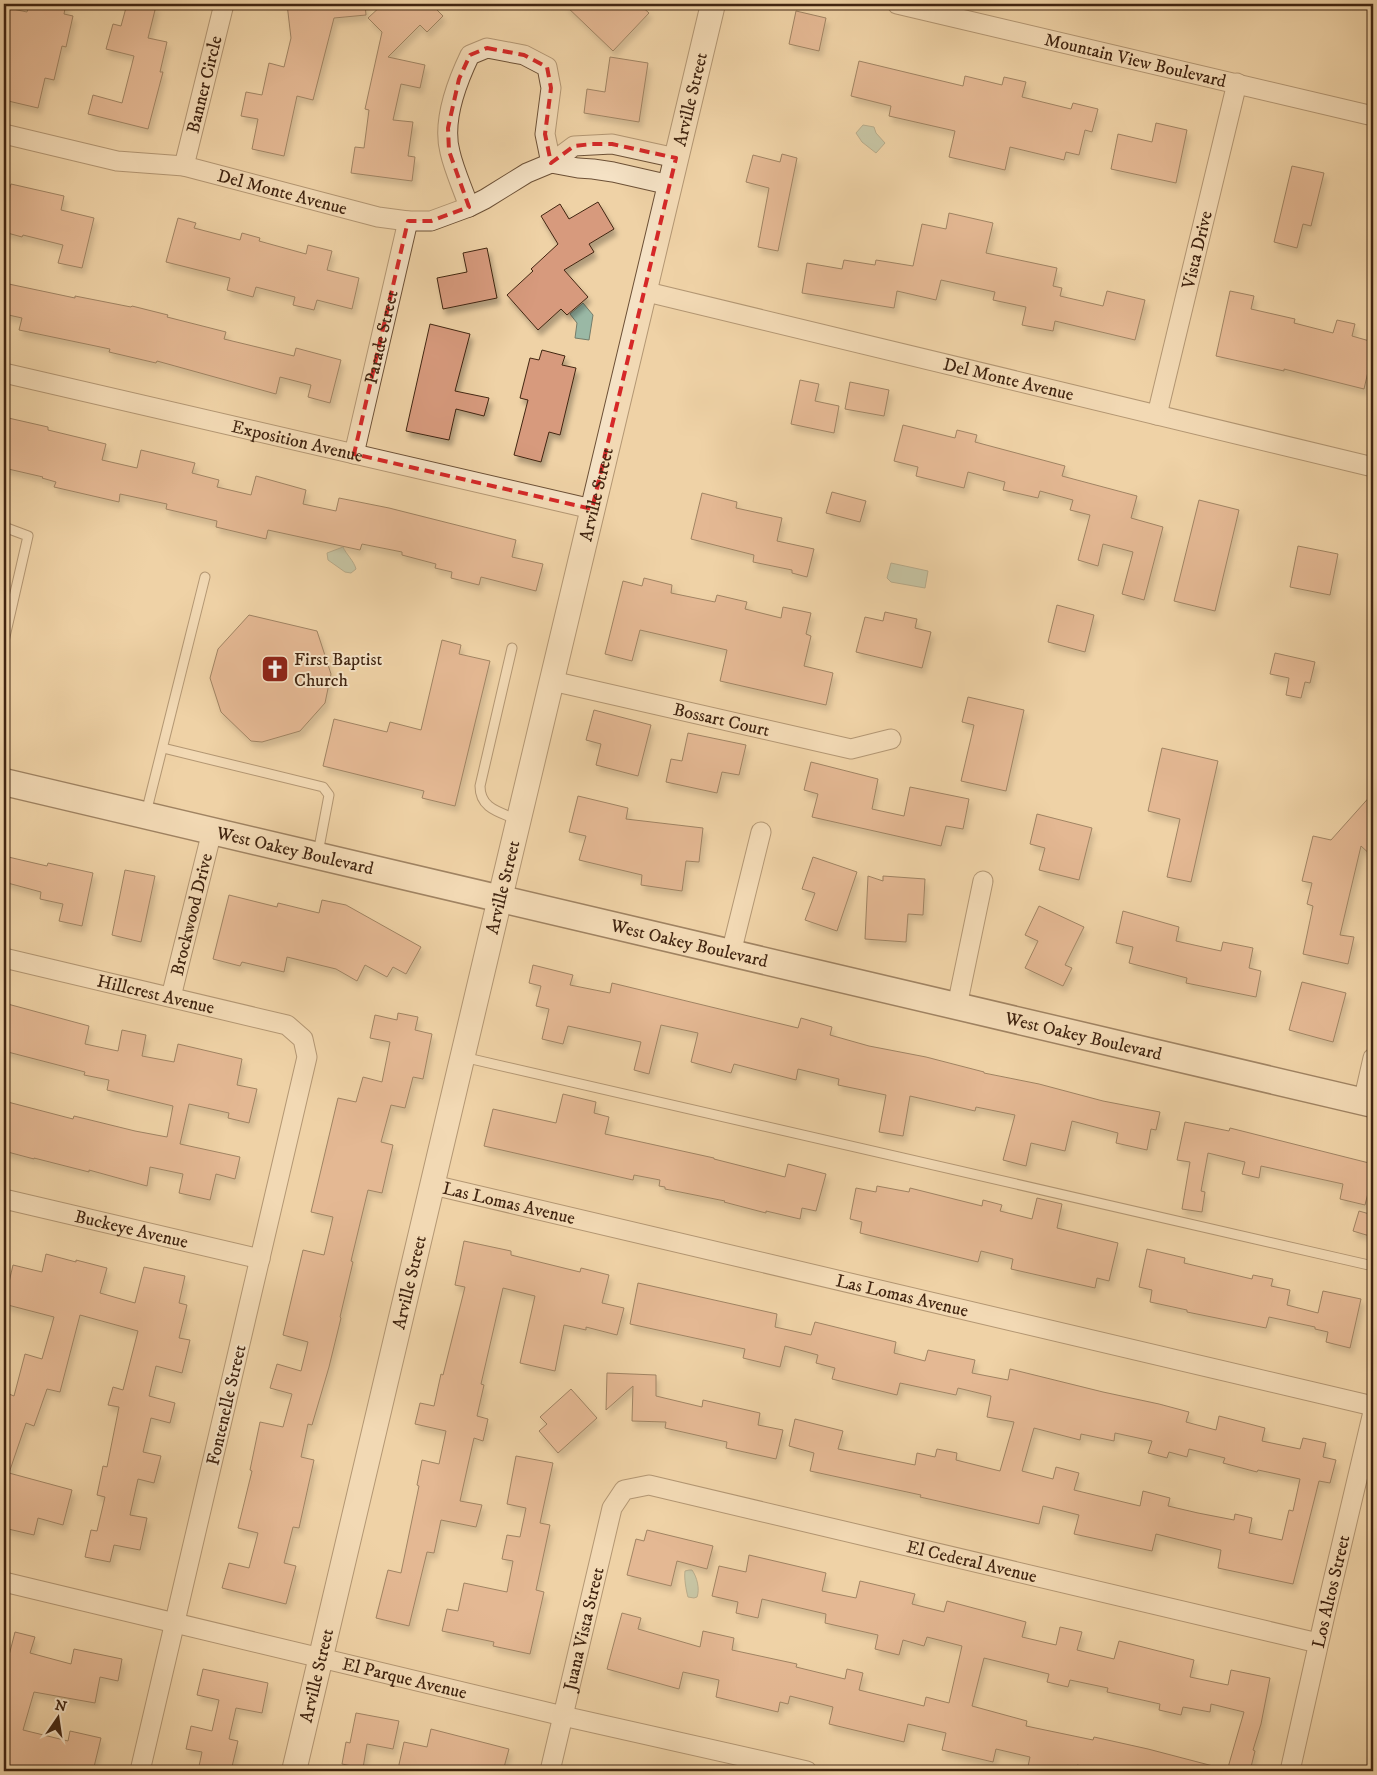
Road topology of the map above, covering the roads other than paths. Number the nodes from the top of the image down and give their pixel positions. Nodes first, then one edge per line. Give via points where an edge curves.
1 (224, 4) edge
2 (713, 4) edge
3 (898, 4) edge
4 (1237, 83) junction
5 (1373, 116) edge
6 (4, 134) edge
7 (676, 158) junction
8 (551, 163) junction
9 (184, 166) junction
10 (670, 185) junction
11 (469, 207) junction
12 (408, 221) junction
13 (644, 291) junction
14 (4, 373) edge
15 (1157, 415) junction
16 (354, 454) junction
17 (1373, 467) edge
18 (592, 509) junction
19 (4, 527) edge
20 (205, 577) dead end
21 (4, 641) edge
22 (512, 648) dead end
23 (552, 681) junction
24 (891, 739) dead end
25 (162, 748) junction
26 (4, 782) edge
27 (146, 816) junction
28 (518, 821) junction
29 (212, 831) junction
30 (761, 832) dead end
31 (318, 856) junction
32 (983, 881) dead end
33 (500, 899) junction
34 (731, 953) junction
35 (4, 958) edge
36 (171, 997) junction
37 (957, 1006) junction
38 (303, 1039) joint
39 (463, 1057) junction
40 (1373, 1058) edge
41 (1368, 1103) edge
42 (433, 1186) junction
43 (4, 1199) edge
44 (260, 1259) junction
45 (1373, 1266) edge
46 (1373, 1406) edge
47 (1373, 1412) edge
48 (624, 1490) joint
49 (4, 1582) edge
50 (175, 1624) junction
51 (1318, 1644) junction
52 (321, 1658) junction
53 (563, 1716) junction
54 (140, 1771) edge
55 (294, 1771) edge
56 (550, 1771) edge
57 (807, 1771) edge
58 (1290, 1771) edge

1 - 9 street, Banner Circle
2 - 7 street, Arville Street
3 - 4 street, Mountain View Boulevard
4 - 5 street, Mountain View Boulevard
4 - 15 street, Vista Drive
6 - 9 street, Del Monte Avenue via 117,161
7 - 8 street, Del Monte Avenue via 612,144 592,144 574,146
7 - 10 street, Arville Street
8 - 10 street via 593,168
8 - 11 street, Del Monte Avenue via 527,173
8 - 11 street via 545,134 551,88 547,67 524,55 488,48 470,55 459,79 448,128 449,151
9 - 12 street, Del Monte Avenue via 378,217
10 - 13 street, Arville Street
11 - 12 street, Del Monte Avenue via 431,221
12 - 16 street, Parade Street
13 - 15 street, Del Monte Avenue
13 - 18 street, Arville Street
14 - 16 street, Exposition Avenue
15 - 17 street, Del Monte Avenue
16 - 18 street, Exposition Avenue
18 - 23 street, Arville Street
19 - 21 lane via 28,536
20 - 25 lane
22 - 28 lane via 480,797 488,808
23 - 24 street, Bossart Court via 851,749
23 - 28 street, Arville Street
25 - 27 lane
25 - 31 lane via 323,786 329,795
26 - 27 main road, West Oakey Boulevard
27 - 29 main road, West Oakey Boulevard
28 - 33 street, Arville Street
29 - 31 main road, West Oakey Boulevard
29 - 36 street, Brockwood Drive
30 - 34 street
31 - 33 main road, West Oakey Boulevard
32 - 37 street
33 - 34 main road, West Oakey Boulevard
33 - 39 street, Arville Street
34 - 37 main road, West Oakey Boulevard
35 - 36 street, Hillcrest Avenue
36 - 38 street, Hillcrest Avenue via 287,1025
37 - 41 main road, West Oakey Boulevard
38 - 44 street, Fontenelle Street via 307,1057
39 - 42 street, Arville Street
39 - 45 lane
40 - 41 street
42 - 46 street, Las Lomas Avenue
42 - 52 street, Arville Street
43 - 44 street, Buckeye Avenue
44 - 50 street, Fontenelle Street
47 - 51 street, Los Altos Street
48 - 51 street, El Cederal Avenue via 648,1485
48 - 53 street, Juana Vista Street via 612,1508
49 - 50 street, El Parque Avenue
50 - 52 street, El Parque Avenue
50 - 54 street, Fontenelle Street
51 - 58 street, Los Altos Street
52 - 53 street, El Parque Avenue
52 - 55 street, Arville Street
53 - 56 street, Juana Vista Street
53 - 57 street, El Parque Avenue

